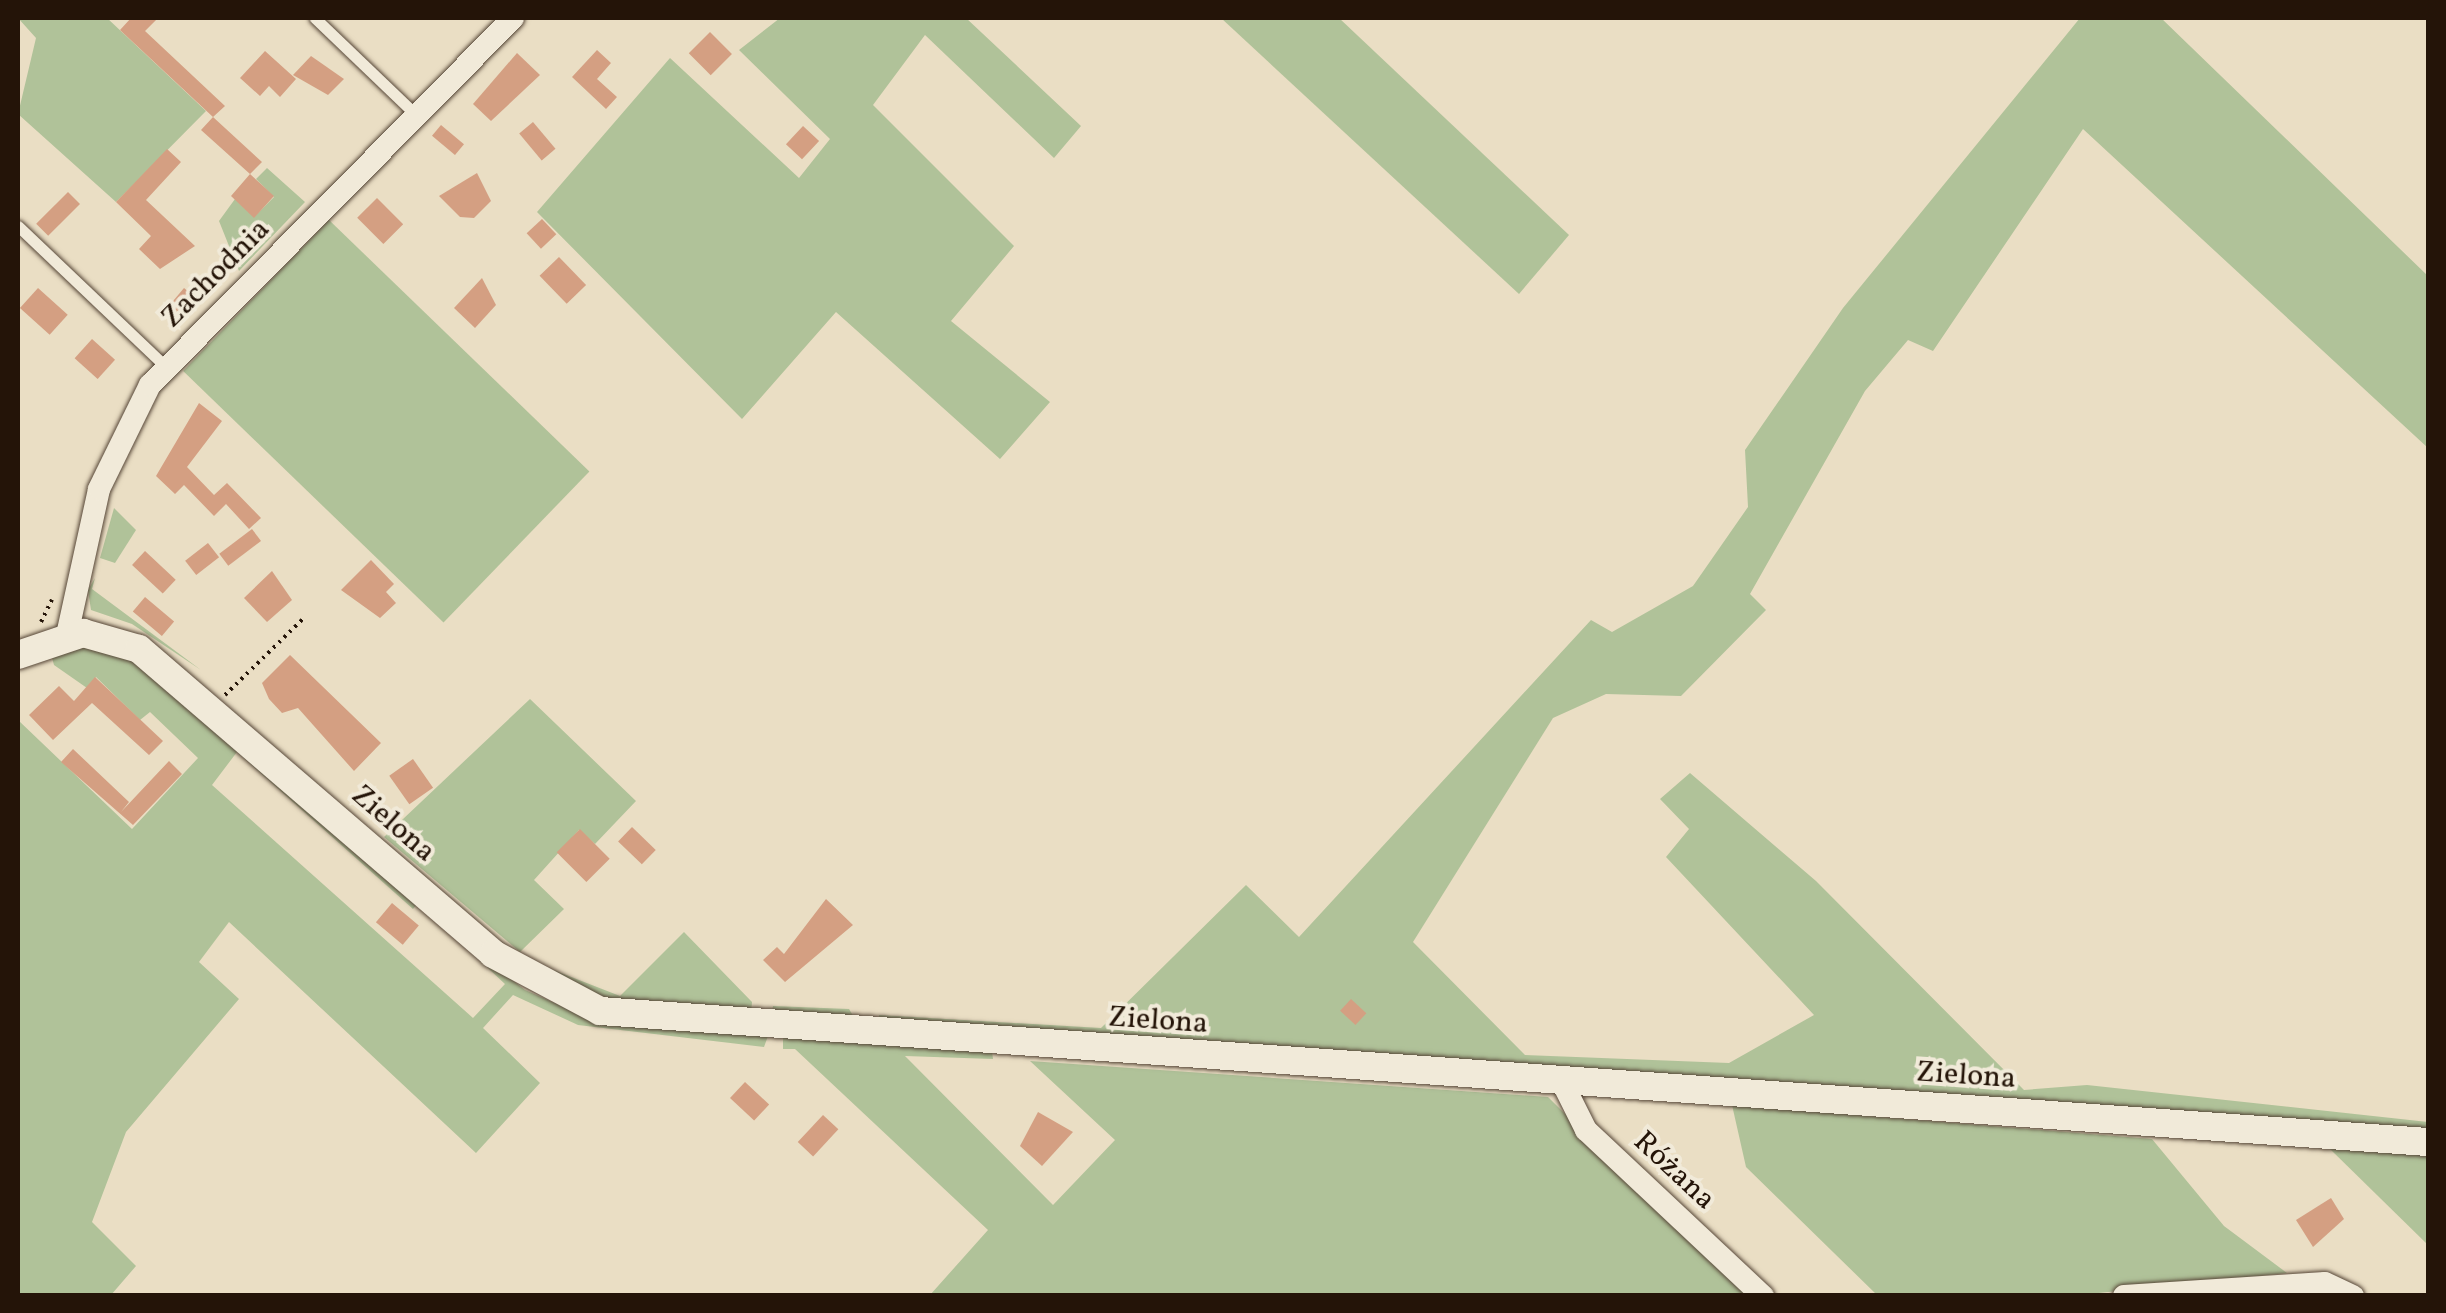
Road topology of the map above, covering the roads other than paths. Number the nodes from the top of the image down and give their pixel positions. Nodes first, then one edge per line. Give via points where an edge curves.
1 (315, 18) edge
2 (513, 18) edge
3 (416, 115) junction
4 (18, 226) edge
5 (166, 367) junction
6 (68, 635) junction
7 (18, 655) edge
8 (1561, 1080) junction
9 (2428, 1142) edge
10 (1763, 1296) edge
11 (2124, 1296) edge
12 (2354, 1296) edge

1 - 3 lane
2 - 3 street, Zachodnia
3 - 5 street, Zachodnia
4 - 5 lane
5 - 6 street, Zachodnia via 110,455
6 - 7 street
6 - 8 street, Zielona via 139,648 493,954 600,1010
8 - 9 street, Zielona
8 - 10 street, Różana via 1586,1130
11 - 12 street via 2325,1282

